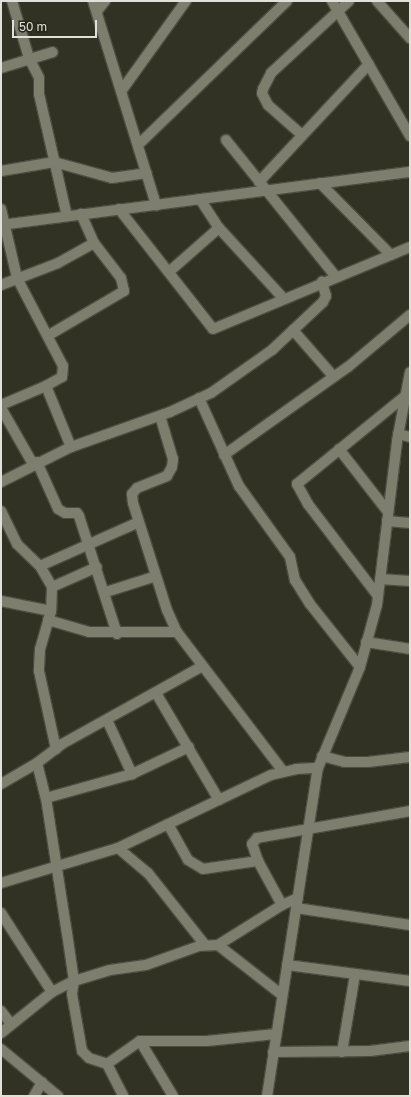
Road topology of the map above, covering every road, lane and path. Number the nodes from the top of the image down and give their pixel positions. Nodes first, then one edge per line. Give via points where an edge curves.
1 (12, 1) edge
2 (93, 1) edge
3 (104, 1) edge
4 (186, 1) edge
5 (287, 1) edge
6 (332, 1) edge
7 (349, 1) edge
8 (377, 1) edge
9 (97, 11) junction
10 (338, 12) junction
11 (410, 38) edge
12 (53, 52) dead end
13 (29, 58) junction
14 (369, 64) junction
15 (1, 68) edge
16 (122, 90) junction
17 (302, 134) junction
18 (410, 136) edge
19 (226, 140) dead end
20 (138, 146) junction
21 (54, 162) junction
22 (1, 171) edge
23 (410, 172) edge
24 (146, 173) junction
25 (320, 183) junction
26 (262, 186) junction
27 (200, 199) junction
28 (156, 205) junction
29 (1, 209) edge
30 (120, 210) junction
31 (81, 214) junction
32 (67, 216) junction
33 (4, 225) edge
34 (219, 228) junction
35 (94, 243) junction
36 (410, 247) edge
37 (391, 255) junction
38 (170, 271) junction
39 (336, 277) junction
40 (17, 278) junction
41 (322, 282) junction
42 (1, 285) edge
43 (284, 299) junction
44 (410, 315) edge
45 (293, 330) junction
46 (49, 335) junction
47 (410, 372) edge
48 (334, 377) junction
49 (46, 386) junction
50 (404, 397) junction
51 (199, 398) junction
52 (1, 407) edge
53 (160, 416) junction
54 (398, 434) junction
55 (410, 437) edge
56 (71, 447) junction
57 (339, 449) junction
58 (224, 455) junction
59 (35, 463) junction
60 (1, 482) edge
61 (1, 511) edge
62 (387, 517) junction
63 (139, 522) junction
64 (410, 523) edge
65 (89, 544) junction
66 (40, 566) junction
67 (97, 567) junction
68 (156, 576) junction
69 (380, 579) junction
70 (410, 581) edge
71 (52, 587) junction
72 (106, 592) junction
73 (378, 596) junction
74 (1, 601) edge
75 (50, 615) junction
76 (177, 632) junction
77 (117, 634) junction
78 (366, 642) junction
79 (410, 649) edge
80 (202, 667) junction
81 (360, 667) junction
82 (156, 694) junction
83 (107, 720) junction
84 (189, 747) junction
85 (56, 749) junction
86 (322, 756) junction
87 (410, 757) edge
88 (37, 763) junction
89 (318, 768) junction
90 (283, 771) junction
91 (132, 774) junction
92 (1, 784) edge
93 (46, 798) junction
94 (219, 800) junction
95 (410, 811) edge
96 (168, 824) junction
97 (308, 827) junction
98 (118, 848) junction
99 (258, 861) junction
100 (55, 866) junction
101 (1, 883) edge
102 (297, 903) junction
103 (282, 905) junction
104 (1, 913) edge
105 (410, 925) edge
106 (205, 945) junction
107 (218, 945) junction
108 (287, 965) junction
109 (355, 974) junction
110 (74, 981) junction
111 (410, 981) edge
112 (52, 992) junction
113 (282, 995) junction
114 (1, 1011) edge
115 (11, 1024) junction
116 (1, 1033) edge
117 (276, 1034) junction
118 (140, 1041) junction
119 (410, 1046) edge
120 (1, 1049) edge
121 (274, 1052) junction
122 (342, 1052) junction
123 (107, 1064) junction
124 (270, 1074) junction
125 (42, 1082) junction
126 (34, 1096) edge
127 (58, 1096) edge
128 (123, 1096) edge
129 (173, 1096) edge
130 (263, 1096) edge
131 (267, 1096) edge

1 - 13 street
2 - 9 street
3 - 9 street
4 - 16 street
5 - 20 street
6 - 10 street
7 - 10 street
8 - 11 street
9 - 16 street
10 - 14 street
10 - 17 street via 271,73 262,93 268,105
12 - 13 street
13 - 15 street
13 - 21 street via 39,78 39,94
14 - 17 street
14 - 18 street
16 - 20 street
17 - 26 street
19 - 26 street
20 - 24 street
21 - 22 street
21 - 24 street via 112,178
21 - 32 street
23 - 25 street
24 - 28 street
25 - 26 street
25 - 37 street
26 - 27 street
26 - 39 street
27 - 28 street
27 - 34 street
28 - 30 street
29 - 33 street
30 - 31 street
30 - 38 street
31 - 32 street
31 - 35 street
32 - 33 street
33 - 40 street
34 - 38 street
34 - 43 street
35 - 40 street via 58,263
35 - 46 street via 122,278 124,291
36 - 37 street
37 - 39 street
38 - 43 street via 213,330
39 - 41 street
40 - 42 street
40 - 46 street
41 - 43 street
41 - 45 street via 326,296 323,302
44 - 48 street
45 - 48 street
45 - 51 street via 272,350
46 - 49 street via 64,372 62,377
47 - 50 street
48 - 58 street
49 - 52 street
49 - 56 street
50 - 54 street
50 - 57 street
51 - 53 street
51 - 58 street
52 - 59 street
53 - 56 street
53 - 63 street via 173,459 172,467 167,476 137,488 132,494
54 - 55 street
54 - 62 street
56 - 59 street
57 - 62 street
57 - 73 street via 302,479 297,488
58 - 81 street via 239,486 290,557 295,580 310,604
59 - 60 street
59 - 65 street via 58,509 65,513 78,513
61 - 66 street via 17,544
62 - 64 street
62 - 69 street
63 - 65 street
63 - 68 street
65 - 66 street
65 - 67 street
66 - 71 street
67 - 71 street
67 - 72 street
68 - 72 street
68 - 76 street
69 - 70 street
69 - 73 street
71 - 75 street
72 - 77 street
73 - 78 street
74 - 75 street
75 - 77 street via 89,632
75 - 85 street via 40,648 40,671
76 - 77 street
76 - 80 street
78 - 79 street
78 - 81 street
80 - 82 street
80 - 90 street
81 - 86 street
82 - 83 street
82 - 84 street
83 - 85 street
83 - 91 street
84 - 91 street
84 - 94 street
85 - 88 street
86 - 87 street via 332,760 368,762
86 - 89 street
88 - 92 street
88 - 93 street
89 - 90 street
89 - 97 street
90 - 94 street
91 - 93 street
93 - 100 street
94 - 96 street
95 - 97 street
96 - 98 street
96 - 99 street via 188,860 203,869
97 - 99 street via 257,838 252,844
97 - 102 street
98 - 100 street
98 - 106 street via 148,873
99 - 103 street
100 - 101 street
100 - 110 street
102 - 103 street
102 - 105 street
102 - 108 street
103 - 107 street
104 - 112 street
106 - 107 street
106 - 110 street via 146,965 110,970
107 - 113 street
108 - 109 street
108 - 113 street
109 - 111 street
109 - 122 street
110 - 112 street
110 - 123 street via 72,994 82,1050 89,1058
112 - 115 street
113 - 117 street
114 - 115 street
115 - 116 street
117 - 118 street via 207,1040
117 - 121 street
118 - 123 street
118 - 129 street
119 - 122 street
120 - 125 street
121 - 122 street
121 - 124 street
123 - 128 street
124 - 130 street
124 - 131 street
125 - 126 street
125 - 127 street

